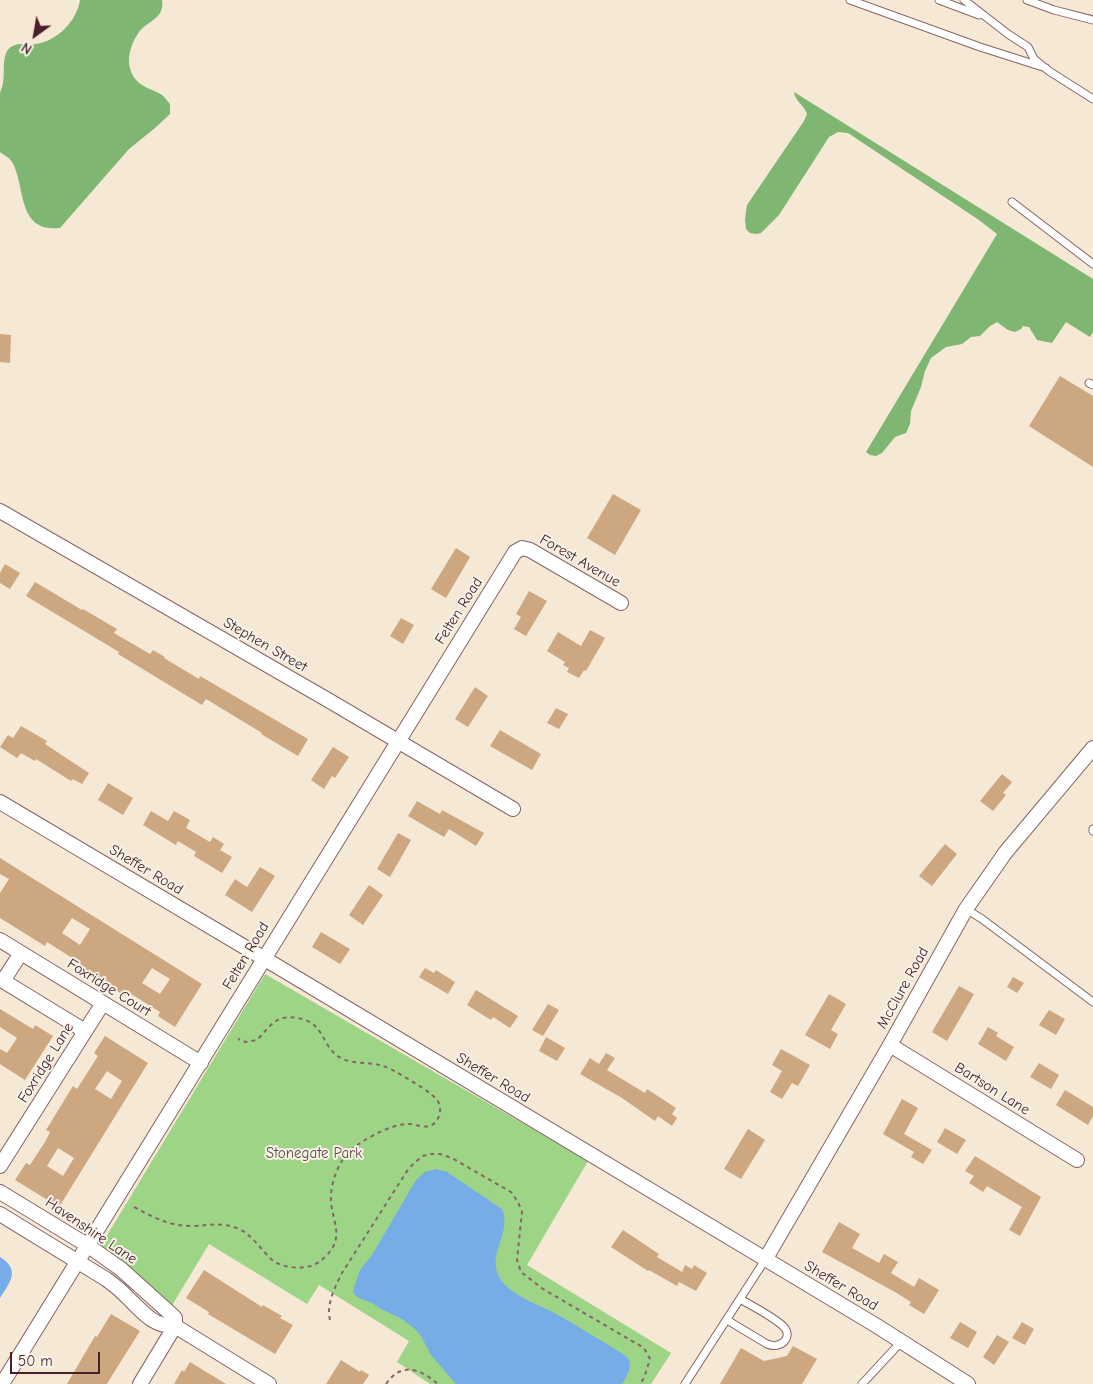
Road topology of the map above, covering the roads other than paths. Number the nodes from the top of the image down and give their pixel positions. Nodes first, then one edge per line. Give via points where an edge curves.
1 (850, 0) edge
2 (939, 0) edge
3 (964, 0) edge
4 (1027, 0) edge
5 (988, 18) junction
6 (1093, 20) edge
7 (1046, 68) junction
8 (1093, 99) edge
9 (1012, 202) dead end
10 (1093, 264) edge
11 (0, 511) edge
12 (522, 548) joint
13 (621, 603) dead end
14 (398, 741) junction
15 (1092, 750) edge
16 (0, 802) edge
17 (513, 809) dead end
18 (966, 909) junction
19 (0, 940) edge
20 (21, 953) junction
21 (264, 958) junction
22 (2, 980) edge
23 (1093, 1002) edge
24 (103, 1003) junction
25 (85, 1032) junction
26 (890, 1045) junction
27 (201, 1063) junction
28 (1076, 1160) dead end
29 (0, 1166) edge
30 (0, 1192) edge
31 (0, 1214) edge
32 (87, 1245) junction
33 (765, 1260) junction
34 (77, 1261) junction
35 (740, 1299) junction
36 (727, 1320) junction
37 (175, 1326) junction
38 (901, 1342) junction
39 (2, 1384) edge
40 (140, 1384) edge
41 (270, 1384) edge
42 (685, 1384) edge
43 (862, 1384) edge
44 (968, 1384) edge

1 - 7 lane
2 - 5 lane
3 - 5 lane
4 - 6 lane
5 - 7 lane via 1028,47 1034,58
7 - 8 lane
9 - 10 lane
11 - 14 street, Stephen Street
12 - 13 street, Forest Avenue
12 - 14 street, Felten Road via 515,552
14 - 17 street, Stephen Street
14 - 21 street, Felten Road
15 - 18 street, McClure Road via 1005,853
16 - 21 street, Sheffer Road
18 - 23 lane
18 - 26 street, McClure Road
19 - 20 street, Foxridge Court
20 - 22 street
20 - 24 street, Foxridge Court
21 - 27 street, Felten Road
21 - 33 street, Sheffer Road
22 - 25 street
24 - 25 street, Foxridge Lane
24 - 27 street, Foxridge Court
25 - 29 street, Foxridge Lane
26 - 28 street, Bartson Lane
26 - 33 street, McClure Road
27 - 32 street, Felten Road
30 - 32 street, Havenshire Lane
31 - 34 street, Havenshire Lane
32 - 34 street, Felten Road
32 - 37 street, Havenshire Lane via 172,1315
33 - 35 lane
33 - 38 street, Sheffer Road
34 - 37 street, Havenshire Lane via 117,1287 151,1319 166,1327
34 - 39 street, Felten Road
35 - 36 lane
35 - 36 lane via 785,1328 784,1342 773,1347
36 - 42 lane
37 - 40 street
37 - 41 street, Havenshire Lane
38 - 43 lane
38 - 44 street, Sheffer Road

